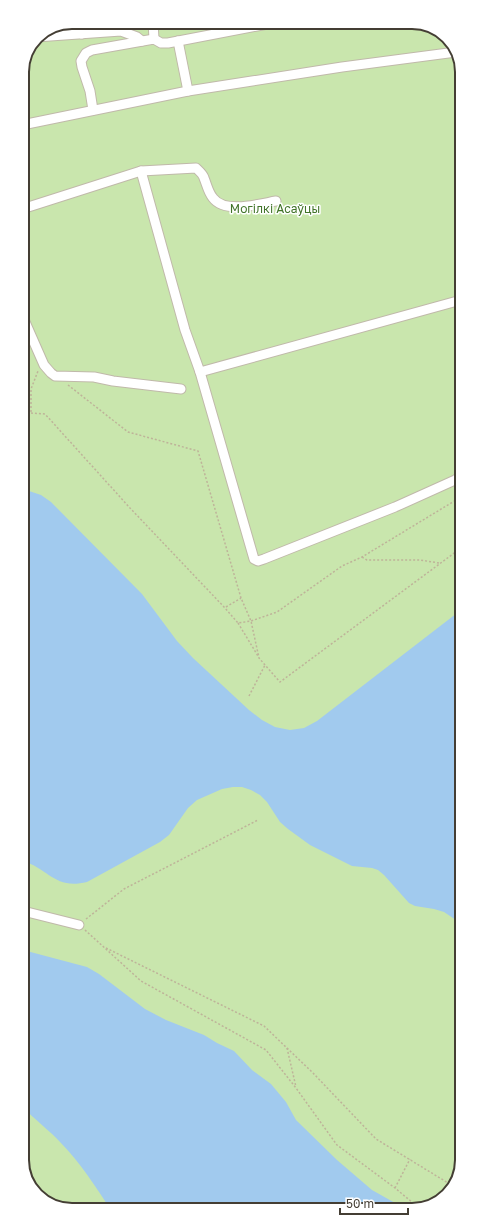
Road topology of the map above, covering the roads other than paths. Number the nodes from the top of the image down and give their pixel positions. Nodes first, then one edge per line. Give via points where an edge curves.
1 (81, 29) edge
2 (153, 29) edge
3 (241, 29) edge
4 (82, 34) junction
5 (49, 36) edge
6 (154, 39) junction
7 (142, 41) junction
8 (178, 41) junction
9 (451, 53) edge
10 (188, 91) junction
11 (93, 110) junction
12 (29, 124) edge
13 (141, 171) junction
14 (276, 201) dead end
15 (29, 207) edge
16 (455, 302) edge
17 (29, 331) edge
18 (200, 372) junction
19 (180, 389) dead end
20 (455, 480) edge
21 (29, 912) edge
22 (79, 925) road end

1 - 4 lane
2 - 6 lane
3 - 8 lane
4 - 5 lane
4 - 7 lane via 121,31
6 - 7 lane
6 - 8 lane via 161,43
7 - 11 lane via 86,53 81,61
8 - 10 lane
9 - 10 lane via 342,66
10 - 11 lane
11 - 12 lane
13 - 14 lane via 196,168 204,176 214,199 222,206 241,207
13 - 15 lane
13 - 18 lane via 185,330
16 - 18 lane
17 - 19 lane via 44,366 56,376 94,377
18 - 20 lane via 254,559 258,561 395,507
21 - 22 lane

